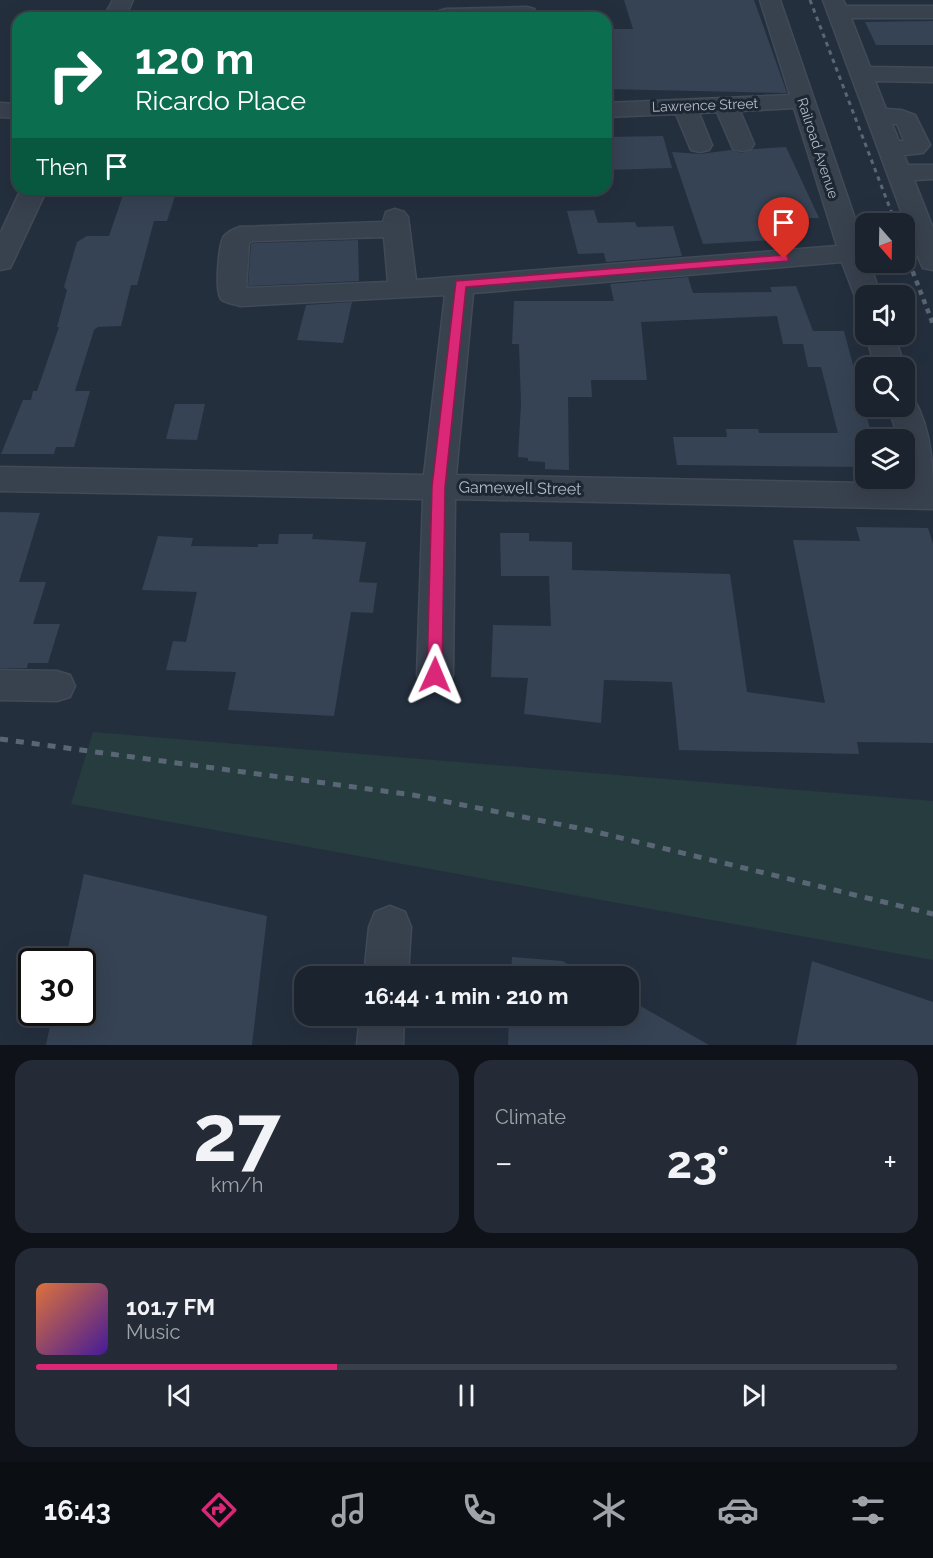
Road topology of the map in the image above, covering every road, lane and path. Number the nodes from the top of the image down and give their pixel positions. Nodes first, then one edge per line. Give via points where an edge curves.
1 (770, 0) edge
2 (836, 6) edge
3 (933, 12) edge
4 (861, 74) junction
5 (933, 75) edge
6 (803, 101) junction
7 (726, 104) junction
8 (685, 106) junction
9 (612, 110) edge
10 (742, 144) dead end
11 (700, 145) dead end
12 (933, 172) edge
13 (898, 173) junction
14 (31, 195) edge
15 (853, 253) junction
16 (0, 262) edge
17 (933, 262) edge
18 (460, 284) junction
19 (863, 285) edge
20 (403, 290) junction
21 (907, 417) edge
22 (0, 479) edge
23 (439, 487) junction
24 (933, 497) edge
25 (435, 675) dead end
26 (0, 685) edge
27 (57, 686) dead end
28 (390, 927) dead end
29 (387, 966) edge
30 (381, 1026) edge
31 (380, 1045) edge

1 - 6 street, Railroad Avenue
2 - 3 street
2 - 4 street
4 - 5 street
4 - 13 street via 877,116 908,120 918,145 889,148
6 - 7 street, Lawrence Street
6 - 15 street, Railroad Avenue
7 - 8 street, Lawrence Street
7 - 10 street
8 - 9 street, Lawrence Street
8 - 11 street
12 - 13 street
13 - 17 street
14 - 16 street
15 - 18 street
15 - 19 street, Railroad Avenue
18 - 20 street
18 - 23 street
20 - 20 street via 240,297 232,294 236,239 248,233 395,223
21 - 24 street
22 - 23 street, Gamewell Street
23 - 24 street, Gamewell Street
23 - 25 street
26 - 27 street
28 - 29 street
30 - 31 street

